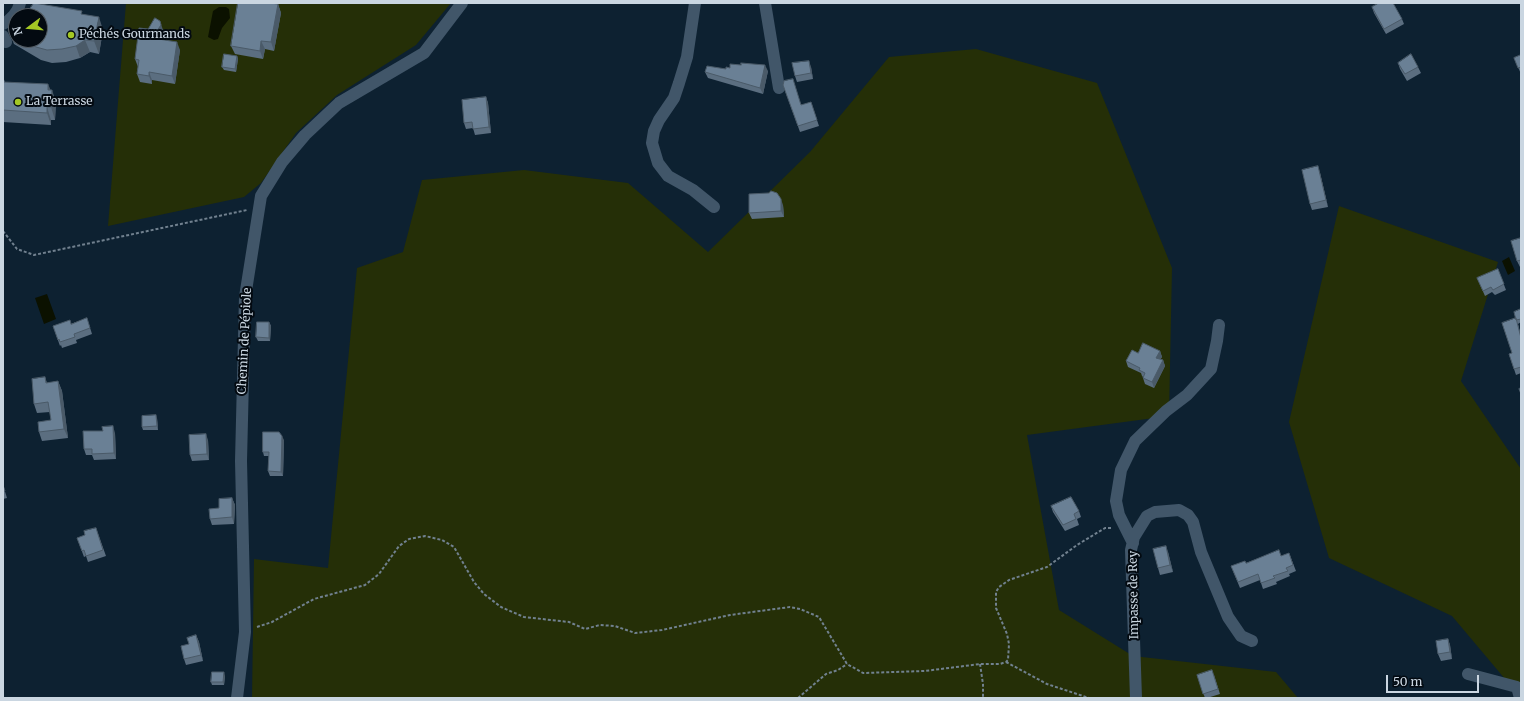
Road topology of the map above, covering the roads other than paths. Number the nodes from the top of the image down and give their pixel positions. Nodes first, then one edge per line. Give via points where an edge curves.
1 (20, 3) edge
2 (462, 3) edge
3 (695, 3) edge
4 (765, 3) edge
5 (3, 24) edge
6 (779, 88) dead end
7 (714, 207) dead end
8 (1218, 325) dead end
9 (1133, 543) junction
10 (1252, 641) dead end
11 (1468, 674) dead end
12 (237, 698) edge
13 (1136, 698) edge
14 (1520, 698) edge

1 - 5 street via 9,21
2 - 12 street, Chemin de Pépiole via 424,53 339,103 304,135 282,162 261,196 245,297 240,461 245,632
3 - 7 street via 687,57 674,98 659,120 652,143 658,163 668,176 693,190
4 - 6 street
8 - 9 street via 1211,369 1187,395 1135,441 1121,470 1116,501 1119,515
9 - 10 street, Impasse de Rey via 1147,516 1155,512 1179,510 1188,515 1228,617 1241,636
9 - 13 street, Impasse de Rey via 1131,550
11 - 14 street via 1517,687

